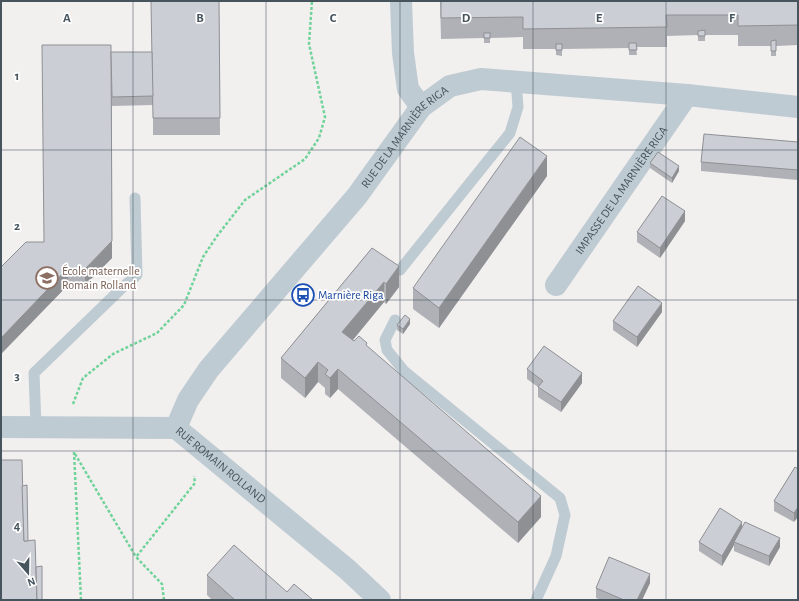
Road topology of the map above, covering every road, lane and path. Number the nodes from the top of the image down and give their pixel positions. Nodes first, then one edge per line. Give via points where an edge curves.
1 (312, 1) edge
2 (401, 1) edge
3 (516, 81) junction
4 (687, 95) junction
5 (421, 107) junction
6 (798, 107) edge
7 (135, 198) dead end
8 (400, 270) dead end
9 (556, 285) dead end
10 (396, 320) dead end
11 (1, 427) edge
12 (36, 427) junction
13 (72, 427) junction
14 (176, 428) junction
15 (74, 453) junction
16 (208, 455) junction
17 (136, 557) junction
18 (81, 600) edge
19 (164, 600) edge
20 (380, 600) edge
21 (536, 600) edge

1 - 13 path via 309,44 325,117 319,138 305,159 245,200 203,257 184,305 157,333 113,354 83,378 73,402
2 - 5 street via 403,54 408,89
3 - 4 street, RUE DE LA MARNIÈRE RIGA
3 - 5 street, RUE DE LA MARNIÈRE RIGA via 481,78 450,86
3 - 8 lane via 518,107 510,133
4 - 6 street, RUE DE LA MARNIÈRE RIGA
4 - 9 street, IMPASSE DE LA MARNIÈRE RIGA
5 - 14 street, RUE DE LA MARNIÈRE RIGA via 357,196 209,369 188,400
7 - 12 lane via 137,275 34,373
10 - 21 lane via 385,340 387,350 404,371 560,498 565,515 556,556
11 - 12 street, RUE ROMAIN ROLLAND
12 - 13 street, RUE ROMAIN ROLLAND
13 - 14 street, RUE ROMAIN ROLLAND
13 - 15 path
14 - 16 street, RUE ROMAIN ROLLAND
15 - 17 path
15 - 18 path
16 - 17 path via 193,469 195,483
16 - 20 street, RUE ROMAIN ROLLAND via 348,570
17 - 19 path via 162,584

